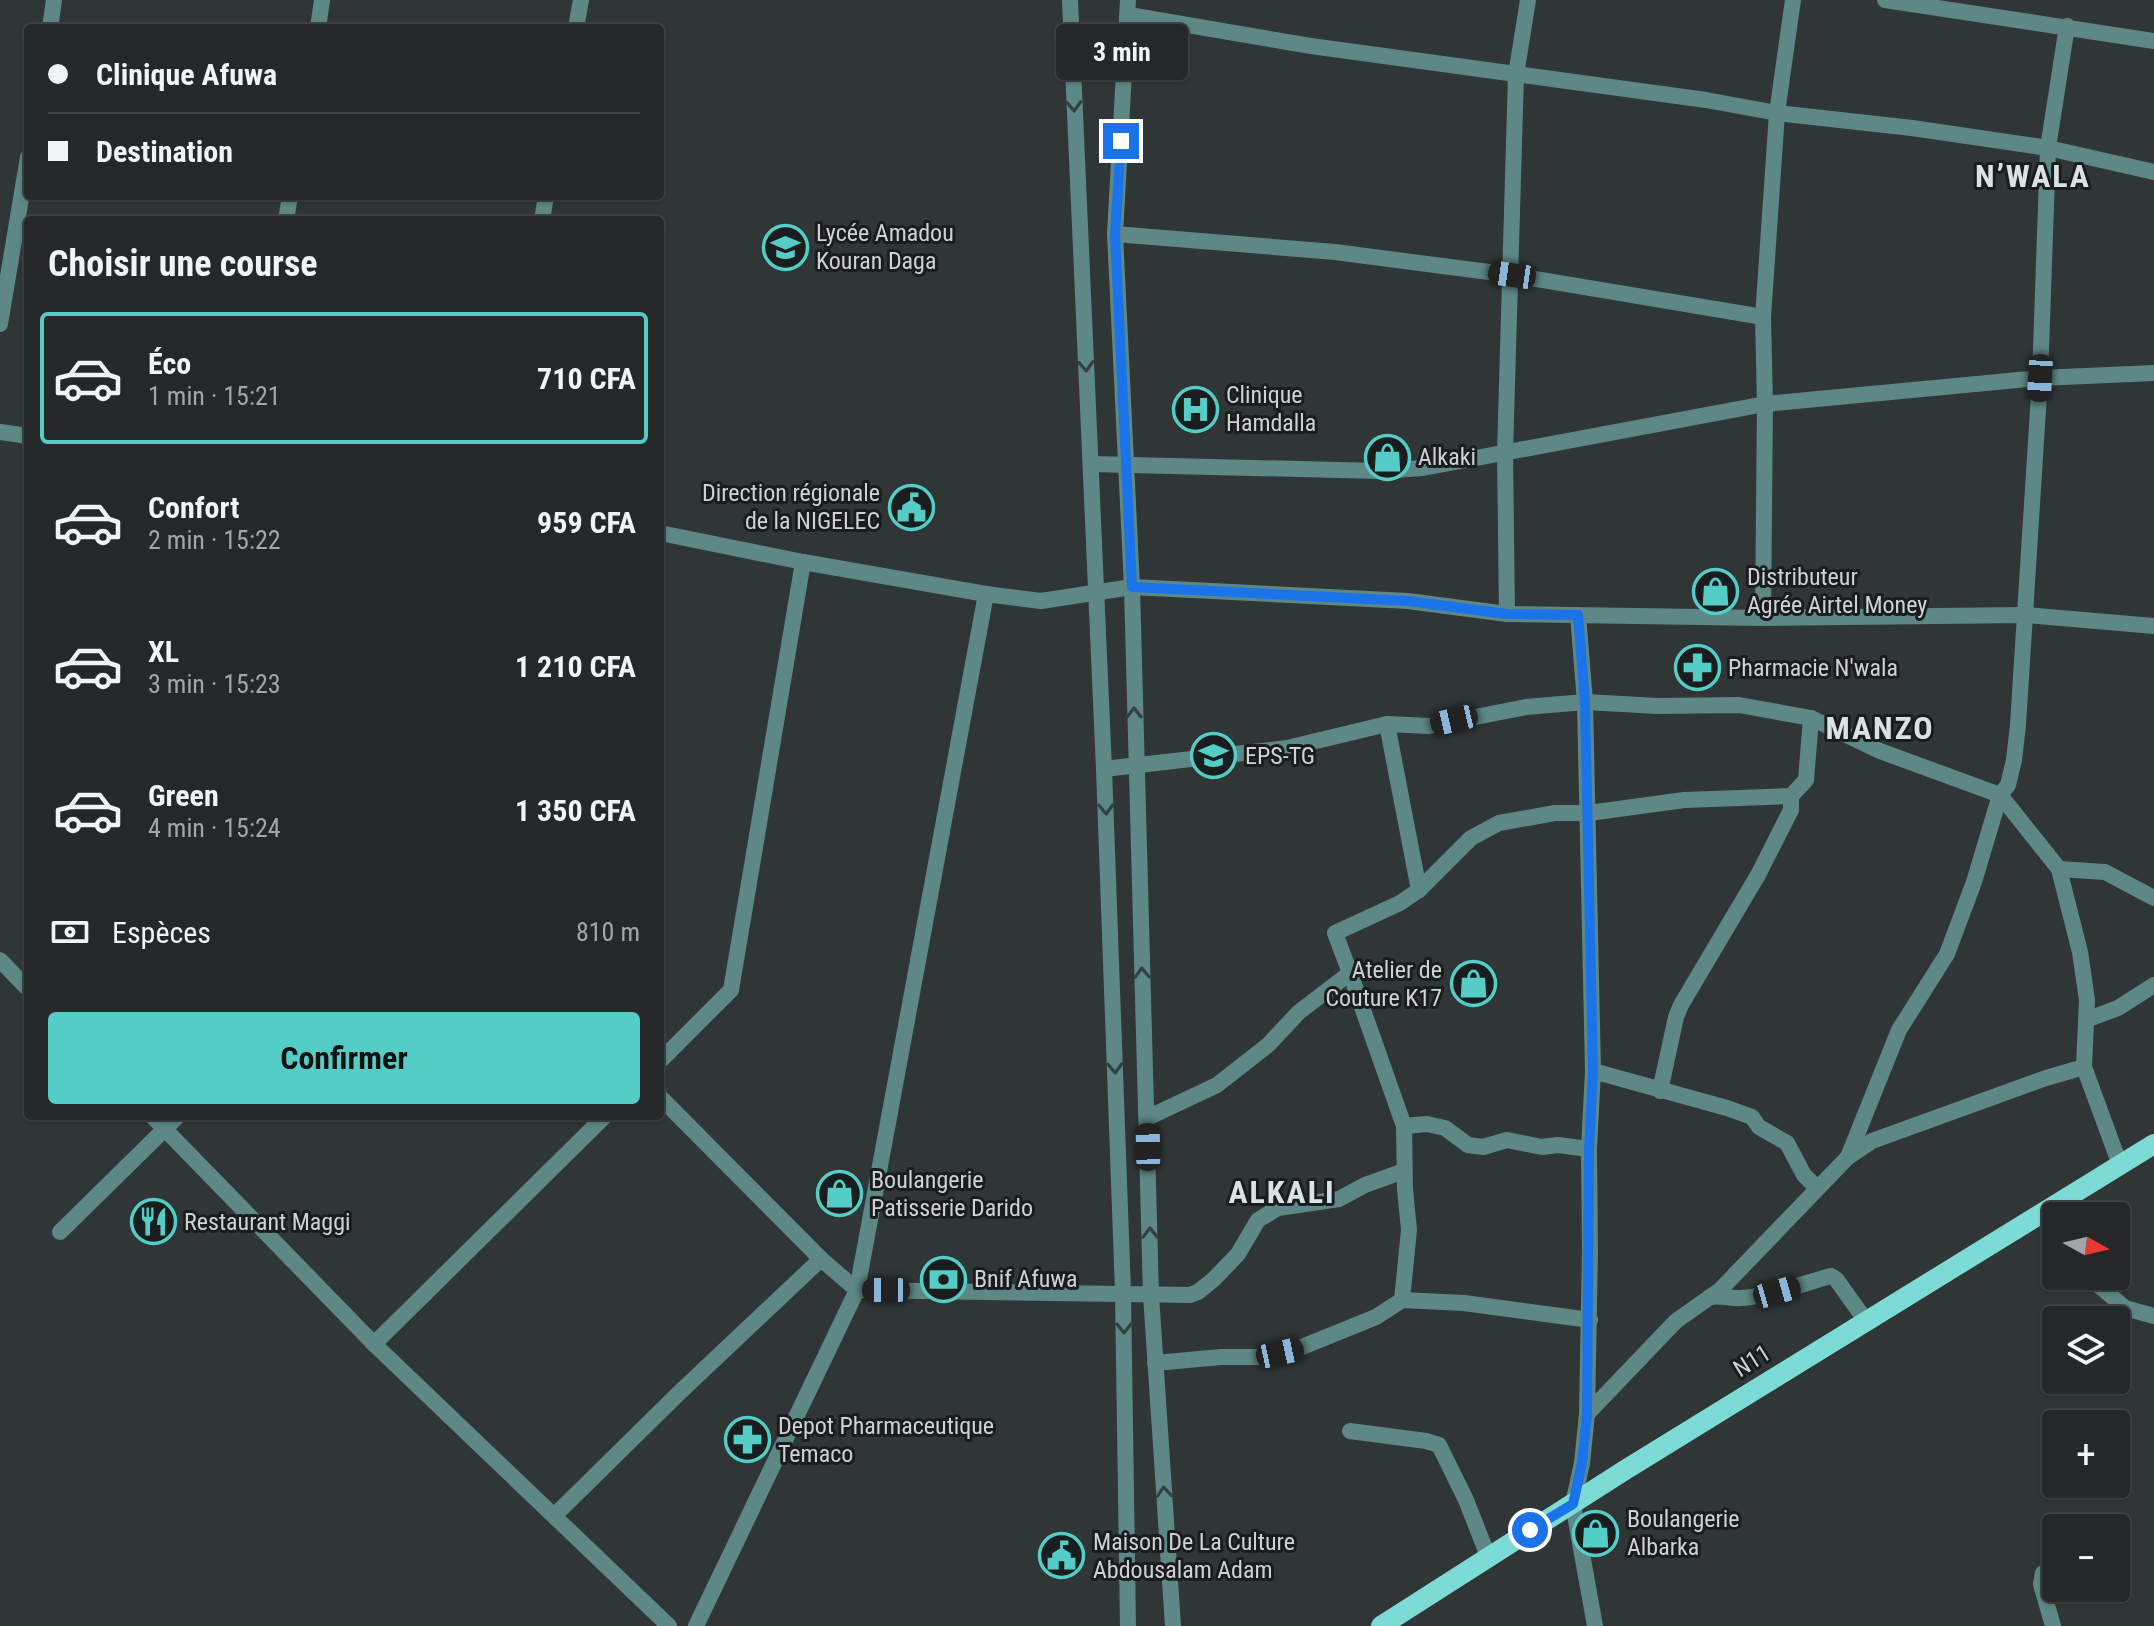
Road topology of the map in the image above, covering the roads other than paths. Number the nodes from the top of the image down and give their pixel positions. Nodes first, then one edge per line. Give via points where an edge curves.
1 (54, 0) edge
2 (322, 0) edge
3 (581, 0) edge
4 (1070, 0) edge
5 (1528, 0) edge
6 (1793, 0) edge
7 (1885, 0) edge
8 (1903, 1) edge
9 (1128, 8) edge
10 (51, 24) edge
11 (319, 24) edge
12 (577, 24) edge
13 (2067, 26) junction
14 (2154, 41) edge
15 (1516, 75) junction
16 (1777, 113) junction
17 (2048, 148) junction
18 (2154, 172) edge
19 (24, 181) edge
20 (1115, 234) junction
21 (1512, 275) junction
22 (1763, 317) junction
23 (0, 324) edge
24 (2154, 373) edge
25 (2040, 378) junction
26 (1765, 404) junction
27 (0, 432) edge
28 (24, 435) edge
29 (1505, 452) junction
30 (1126, 463) junction
31 (1091, 464) junction
32 (664, 534) edge
33 (803, 562) junction
34 (1132, 587) junction
35 (1095, 591) junction
36 (986, 594) junction
37 (1507, 614) junction
38 (1578, 615) junction
39 (2026, 615) junction
40 (1763, 618) junction
41 (2154, 626) edge
42 (1585, 702) junction
43 (1811, 718) junction
44 (1387, 724) junction
45 (1135, 765) junction
46 (1104, 769) junction
47 (2000, 795) junction
48 (1791, 796) junction
49 (1589, 813) junction
50 (2059, 869) junction
51 (1419, 890) junction
52 (2154, 898) edge
53 (0, 960) edge
54 (1350, 973) junction
55 (24, 985) edge
56 (2154, 985) edge
57 (2086, 1020) junction
58 (664, 1057) edge
59 (2084, 1067) junction
60 (1593, 1071) junction
61 (1660, 1091) junction
62 (664, 1101) edge
63 (1147, 1118) junction
64 (156, 1120) edge
65 (174, 1120) edge
66 (601, 1120) edge
67 (1404, 1126) junction
68 (165, 1130) junction
69 (2154, 1144) edge
70 (1589, 1149) junction
71 (1848, 1157) junction
72 (2120, 1165) junction
73 (1404, 1171) junction
74 (1816, 1187) junction
75 (2070, 1202) edge
76 (2042, 1221) edge
77 (60, 1232) dead end
78 (821, 1259) junction
79 (857, 1290) junction
80 (2104, 1290) edge
81 (1123, 1292) junction
82 (1151, 1295) junction
83 (1707, 1298) junction
84 (1402, 1300) junction
85 (2154, 1316) edge
86 (1590, 1320) junction
87 (1866, 1321) junction
88 (374, 1344) junction
89 (1155, 1363) junction
90 (1587, 1414) junction
91 (1350, 1431) dead end
92 (1573, 1504) junction
93 (555, 1515) junction
94 (1488, 1556) junction
95 (2046, 1602) edge
96 (669, 1626) edge
97 (696, 1626) edge
98 (1128, 1626) edge
99 (1173, 1626) edge
100 (1381, 1626) edge
101 (1595, 1626) edge
102 (2053, 1626) edge

1 - 10 street
2 - 11 street
3 - 12 street
4 -> 31 street
5 - 15 street
6 - 16 street
7 - 8 street
8 - 13 street
9 - 15 street via 1311,46
9 - 20 street
13 - 14 street
13 - 17 street
15 - 16 street
15 - 21 street
16 - 17 street
16 - 22 street
17 - 18 street
17 - 25 street
19 - 23 street
20 - 21 street via 1335,252
20 - 30 street
21 - 22 street
21 - 29 street
22 - 26 street
24 - 25 street
25 - 26 street
25 - 39 street
26 - 29 street
26 - 40 street
27 - 28 street
29 - 30 street via 1379,471
29 - 37 street
30 - 31 street
30 - 34 street
31 - 35 street
32 - 33 street
33 - 36 street
33 - 58 street via 731,990
34 - 35 street
34 - 37 street via 1408,601
45 -> 34 street
35 - 36 street via 1041,601
35 - 46 street
36 - 79 street
37 - 38 street
38 - 40 street
38 - 42 street
39 - 40 street
39 - 41 street
39 - 47 street via 2014,760
42 - 43 street via 1739,705
42 - 44 street via 1526,707 1429,726
42 - 49 street
43 - 47 street via 1880,751
43 - 48 street via 1806,780
44 - 45 street via 1287,748
44 - 51 street
45 - 46 street
63 -> 45 street
46 -> 81 street
47 - 50 street
47 - 71 street via 1947,954 1899,1030
48 - 49 street via 1684,800
48 - 61 street via 1791,810 1758,875 1681,1005
49 - 51 street via 1555,813 1485,829
49 - 60 street
50 - 52 street via 2105,872
50 - 57 street via 2080,952
51 - 54 street via 1335,933
53 - 55 street
54 - 63 street via 1217,1085
54 - 67 street
56 - 57 street
57 - 59 street
59 - 71 street via 1872,1141
59 - 72 street
60 - 61 street
60 - 70 street
61 - 74 street via 1752,1117 1787,1143
62 - 78 street
82 -> 63 street
64 - 68 street
65 - 68 street
66 - 88 street
67 - 70 street via 1445,1128 1468,1145 1483,1147 1507,1140
67 - 73 street
68 - 77 street
68 - 88 street
69 - 72 main road, N11
70 - 86 street
71 - 74 street
72 - 75 main road, N11
73 - 82 street via 1339,1199 1278,1208 1258,1220 1238,1254 1198,1292
73 - 84 street via 1409,1230
74 - 83 street
76 - 87 main road, N11
78 - 79 street
78 - 93 street
79 - 81 street
79 - 97 street
80 - 85 street via 2125,1308
81 - 82 street
81 -> 98 street
82 - 89 street
83 - 87 street via 1739,1299 1831,1276
83 - 90 street via 1676,1321
84 - 86 street
84 - 89 street via 1376,1317 1297,1349 1263,1357
86 - 90 street
87 - 92 main road, N11
88 - 93 street
99 -> 89 street
90 - 92 street
91 - 94 street via 1439,1445
92 - 94 main road, N11
92 - 101 street
93 - 96 street
94 - 100 main road, N11
95 - 102 street

